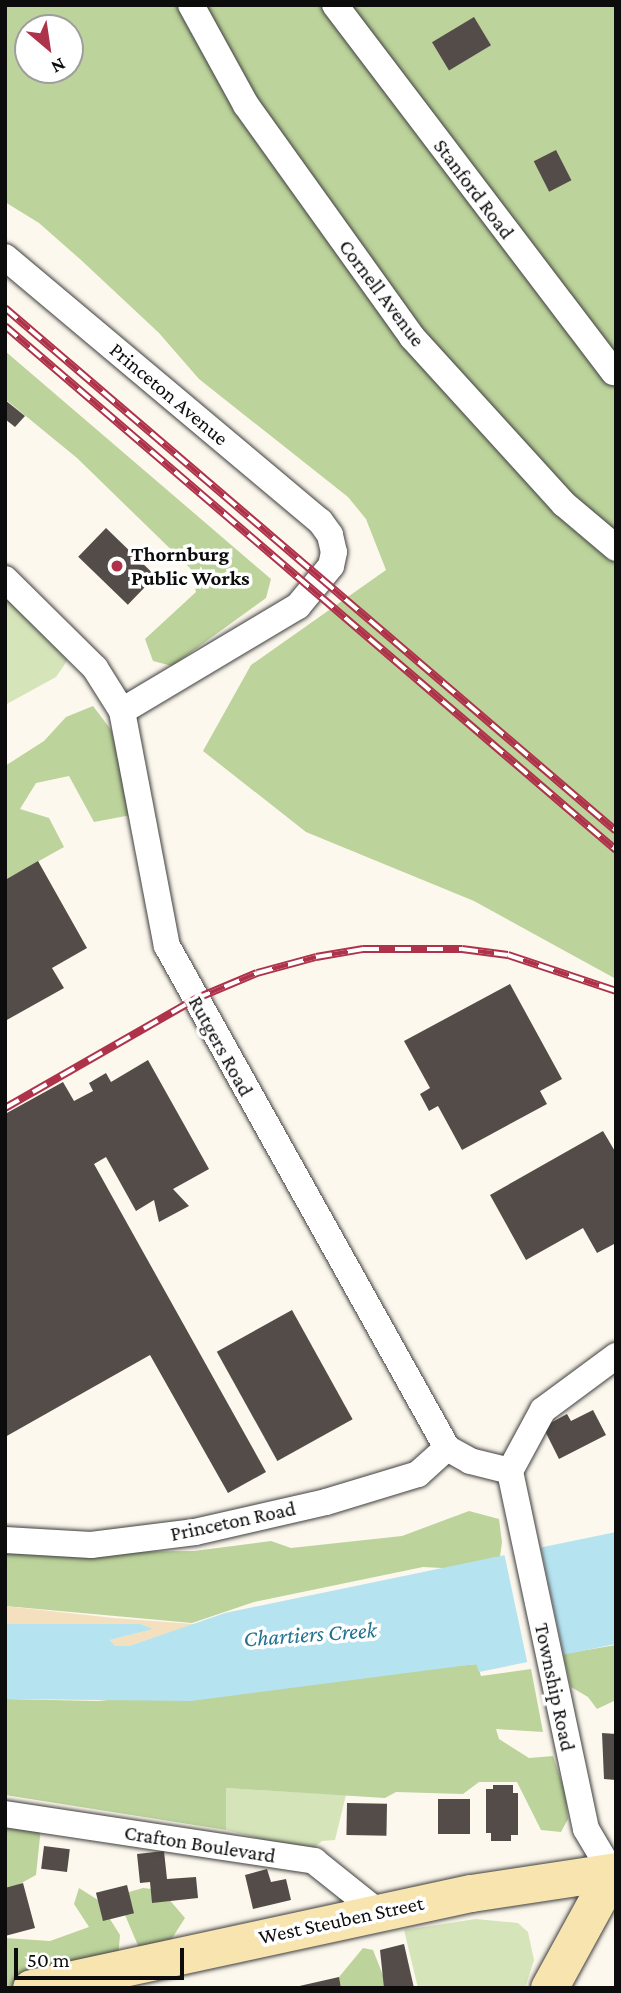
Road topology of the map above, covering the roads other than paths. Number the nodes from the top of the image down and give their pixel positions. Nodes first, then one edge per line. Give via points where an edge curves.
1 (191, 5) edge
2 (335, 5) edge
3 (5, 257) edge
4 (614, 372) dead end
5 (616, 548) edge
6 (5, 579) edge
7 (122, 711) junction
8 (616, 1356) edge
9 (447, 1448) junction
10 (512, 1483) junction
11 (5, 1540) edge
12 (5, 1814) edge
13 (614, 1875) edge
14 (379, 1912) junction
15 (31, 1988) edge
16 (549, 1988) edge

1 - 5 street, Cornell Avenue via 246,105 412,337 564,504
2 - 4 street, Stanford Road
3 - 7 street, Princeton Avenue via 320,521 330,535 331,566 298,606
6 - 7 street, Rutgers Road via 95,668
7 - 9 street, Rutgers Road via 167,946
8 - 10 street via 543,1410
9 - 10 street
9 - 11 street, Princeton Road via 418,1474 326,1502 195,1532 91,1545
10 - 13 street, Township Road via 586,1829
12 - 14 street, Crafton Boulevard via 314,1861
13 - 14 main road, West Steuben Street
13 - 16 main road
14 - 15 main road, West Steuben Street

